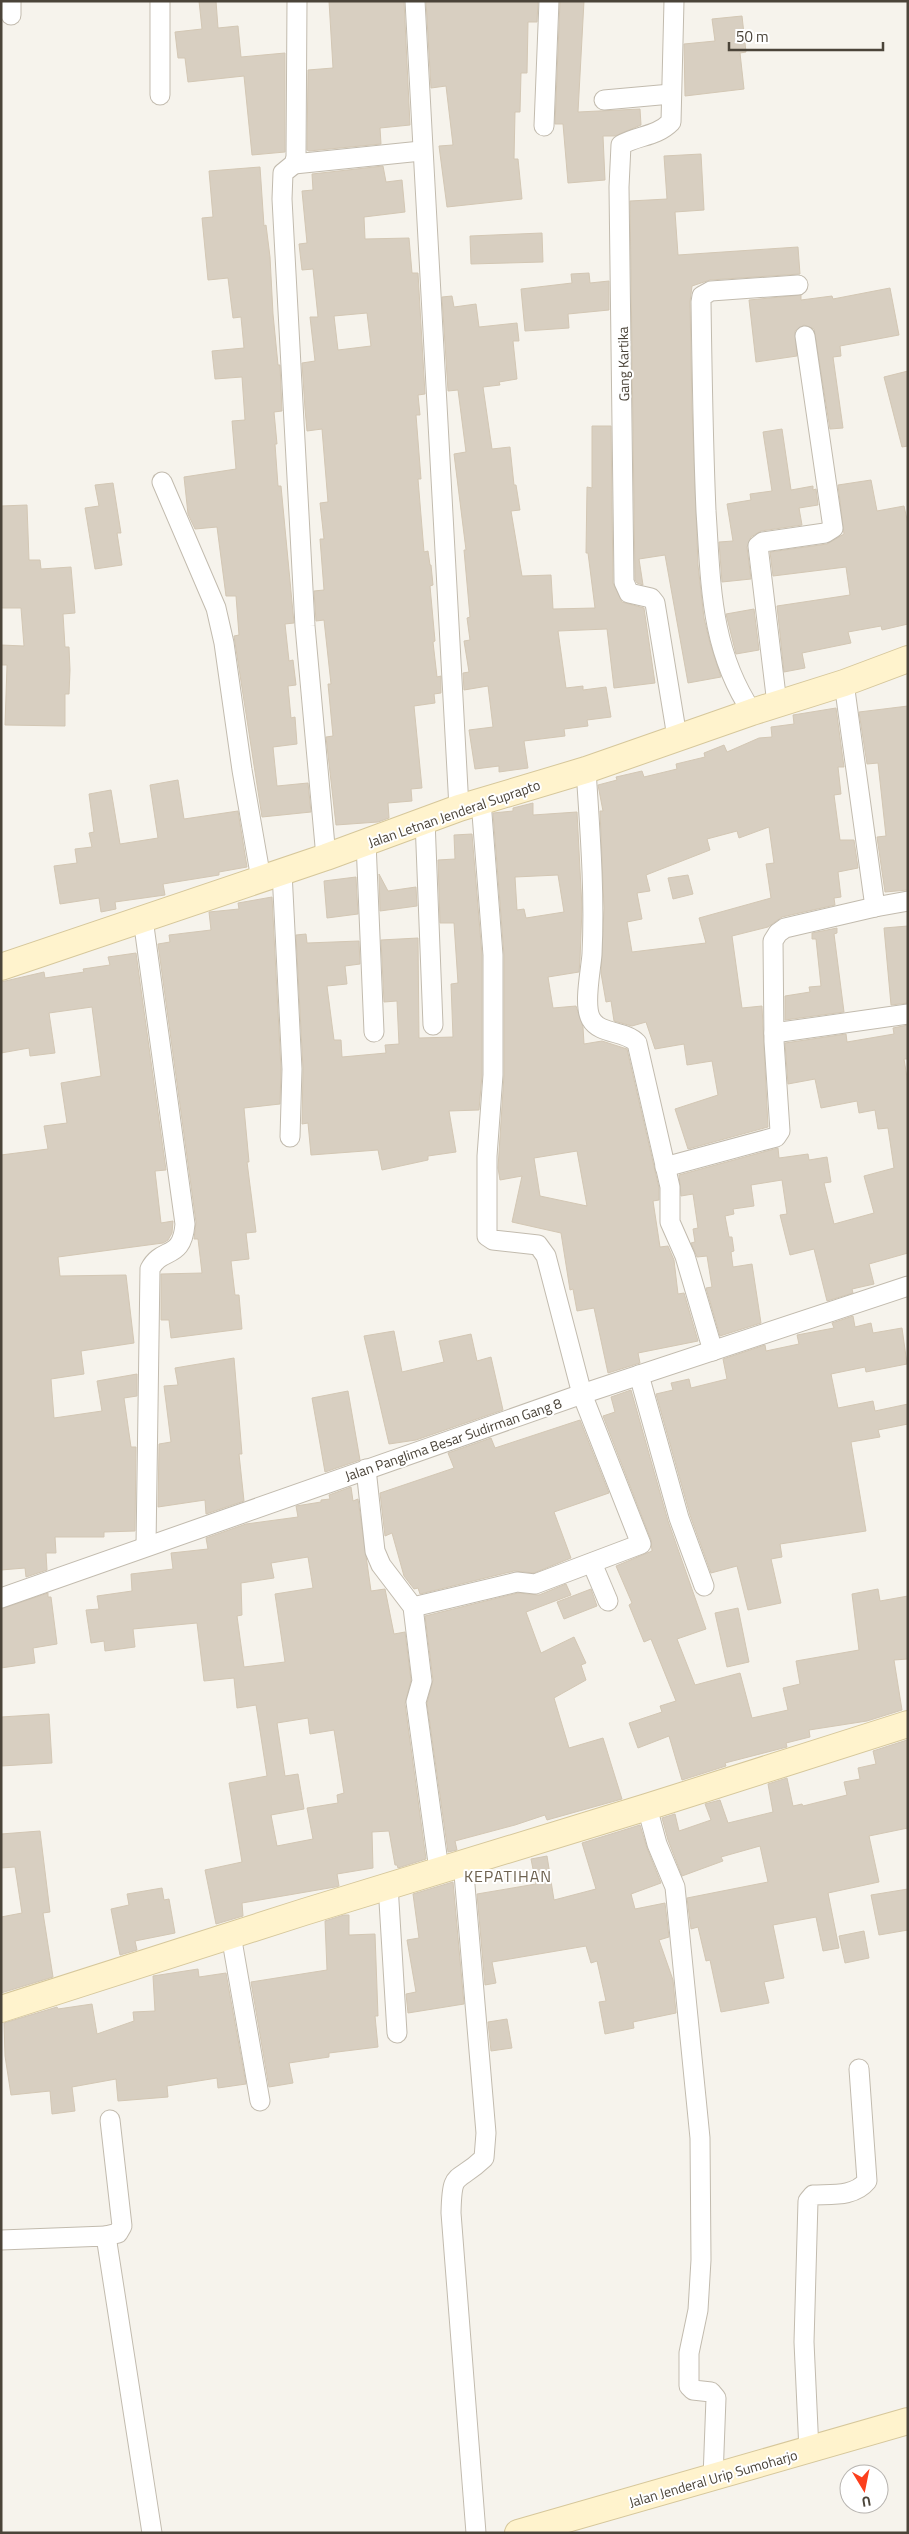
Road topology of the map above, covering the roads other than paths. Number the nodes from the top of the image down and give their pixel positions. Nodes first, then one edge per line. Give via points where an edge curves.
1 (160, 1) edge
2 (297, 1) edge
3 (415, 1) edge
4 (549, 1) edge
5 (674, 1) edge
6 (671, 94) junction
7 (160, 95) dead end
8 (604, 100) dead end
9 (544, 126) dead end
10 (421, 151) junction
11 (294, 164) junction
12 (798, 284) dead end
13 (805, 336) dead end
14 (162, 482) dead end
15 (908, 659) edge
16 (844, 683) junction
17 (777, 704) junction
18 (752, 712) junction
19 (677, 737) junction
20 (586, 770) junction
21 (470, 805) junction
22 (425, 820) junction
23 (366, 842) junction
24 (326, 857) junction
25 (272, 875) junction
26 (908, 901) edge
27 (875, 907) junction
28 (142, 919) junction
29 (1, 967) edge
30 (908, 1014) edge
31 (434, 1025) dead end
32 (374, 1032) dead end
33 (774, 1033) junction
34 (290, 1137) dead end
35 (666, 1167) junction
36 (908, 1286) edge
37 (713, 1350) junction
38 (638, 1375) junction
39 (582, 1394) junction
40 (366, 1469) junction
41 (146, 1546) junction
42 (592, 1563) junction
43 (704, 1586) dead end
44 (1, 1598) edge
45 (608, 1601) dead end
46 (413, 1607) junction
47 (908, 1724) edge
48 (647, 1807) junction
49 (451, 1866) junction
50 (388, 1886) junction
51 (231, 1935) junction
52 (1, 2009) edge
53 (397, 2033) dead end
54 (859, 2069) dead end
55 (260, 2101) dead end
56 (110, 2120) dead end
57 (106, 2236) junction
58 (1, 2240) edge
59 (908, 2421) edge
60 (808, 2451) junction
61 (714, 2478) junction
62 (152, 2533) edge
63 (476, 2533) edge
64 (518, 2533) edge

1 - 7 street
2 - 11 street
3 - 10 street
4 - 9 street
5 - 6 street, Gang Kartika
6 - 8 street
6 - 19 street, Gang Kartika via 671,122 651,136 631,139 621,145 619,187 624,582 629,593 651,598 655,603
10 - 11 street
10 - 21 street
11 - 24 street via 283,173 282,199 305,626
12 - 18 street via 711,291 702,296 704,466 715,625 725,661
13 - 17 street via 834,518 833,528 825,533 764,542 758,546
14 - 25 street via 216,608 242,770
15 - 16 street, Jalan Letnan Jenderal Suprapto
16 - 17 street, Jalan Letnan Jenderal Suprapto
16 - 27 street
17 - 18 street, Jalan Letnan Jenderal Suprapto
18 - 19 street, Jalan Letnan Jenderal Suprapto
19 - 20 street, Jalan Letnan Jenderal Suprapto
20 - 21 street, Jalan Letnan Jenderal Suprapto
20 - 35 street via 592,923 588,1013 602,1028 637,1043
21 - 22 street, Jalan Letnan Jenderal Suprapto
21 - 39 street via 493,955 493,1075 487,1156 487,1236 493,1240 532,1243 543,1250
22 - 23 street, Jalan Letnan Jenderal Suprapto
22 - 31 street
23 - 24 street, Jalan Letnan Jenderal Suprapto
23 - 32 street
24 - 25 street, Jalan Letnan Jenderal Suprapto
25 - 28 street, Jalan Letnan Jenderal Suprapto
25 - 34 street via 292,1069
26 - 27 street
27 - 33 street via 785,928 778,933 773,941
28 - 29 street, Jalan Letnan Jenderal Suprapto
28 - 41 street via 184,1224 183,1239 178,1248 153,1263 150,1269
30 - 33 street
33 - 35 street via 780,1132 776,1137
35 - 37 street via 670,1186 670,1222 685,1256
36 - 37 street, Jalan Panglima Besar Sudirman Gang 8
37 - 38 street, Jalan Panglima Besar Sudirman Gang 8
38 - 39 street, Jalan Panglima Besar Sudirman Gang 8
38 - 43 street via 677,1511
39 - 40 street, Jalan Panglima Besar Sudirman Gang 8
39 - 42 street via 641,1544
40 - 41 street, Jalan Panglima Besar Sudirman Gang 8
40 - 46 street via 375,1552
41 - 44 street, Jalan Panglima Besar Sudirman Gang 8
42 - 45 street
42 - 46 street via 535,1584 518,1582
46 - 49 street via 422,1681 416,1702
47 - 48 street
48 - 49 street
48 - 61 street via 657,1844 675,1887 700,2138 701,2260 698,2310 689,2353 689,2386 693,2390 712,2392 716,2398
49 - 50 street
49 - 63 street via 486,2133 484,2158 456,2178 452,2186
50 - 51 street
50 - 53 street
51 - 52 street
51 - 55 street
54 - 60 street via 867,2181 860,2190 813,2195 808,2201 804,2342
56 - 57 street via 122,2226 118,2233
57 - 58 street
57 - 62 street
59 - 60 street, Jalan Jenderal Urip Sumoharjo
60 - 61 street, Jalan Jenderal Urip Sumoharjo
61 - 64 street, Jalan Jenderal Urip Sumoharjo

